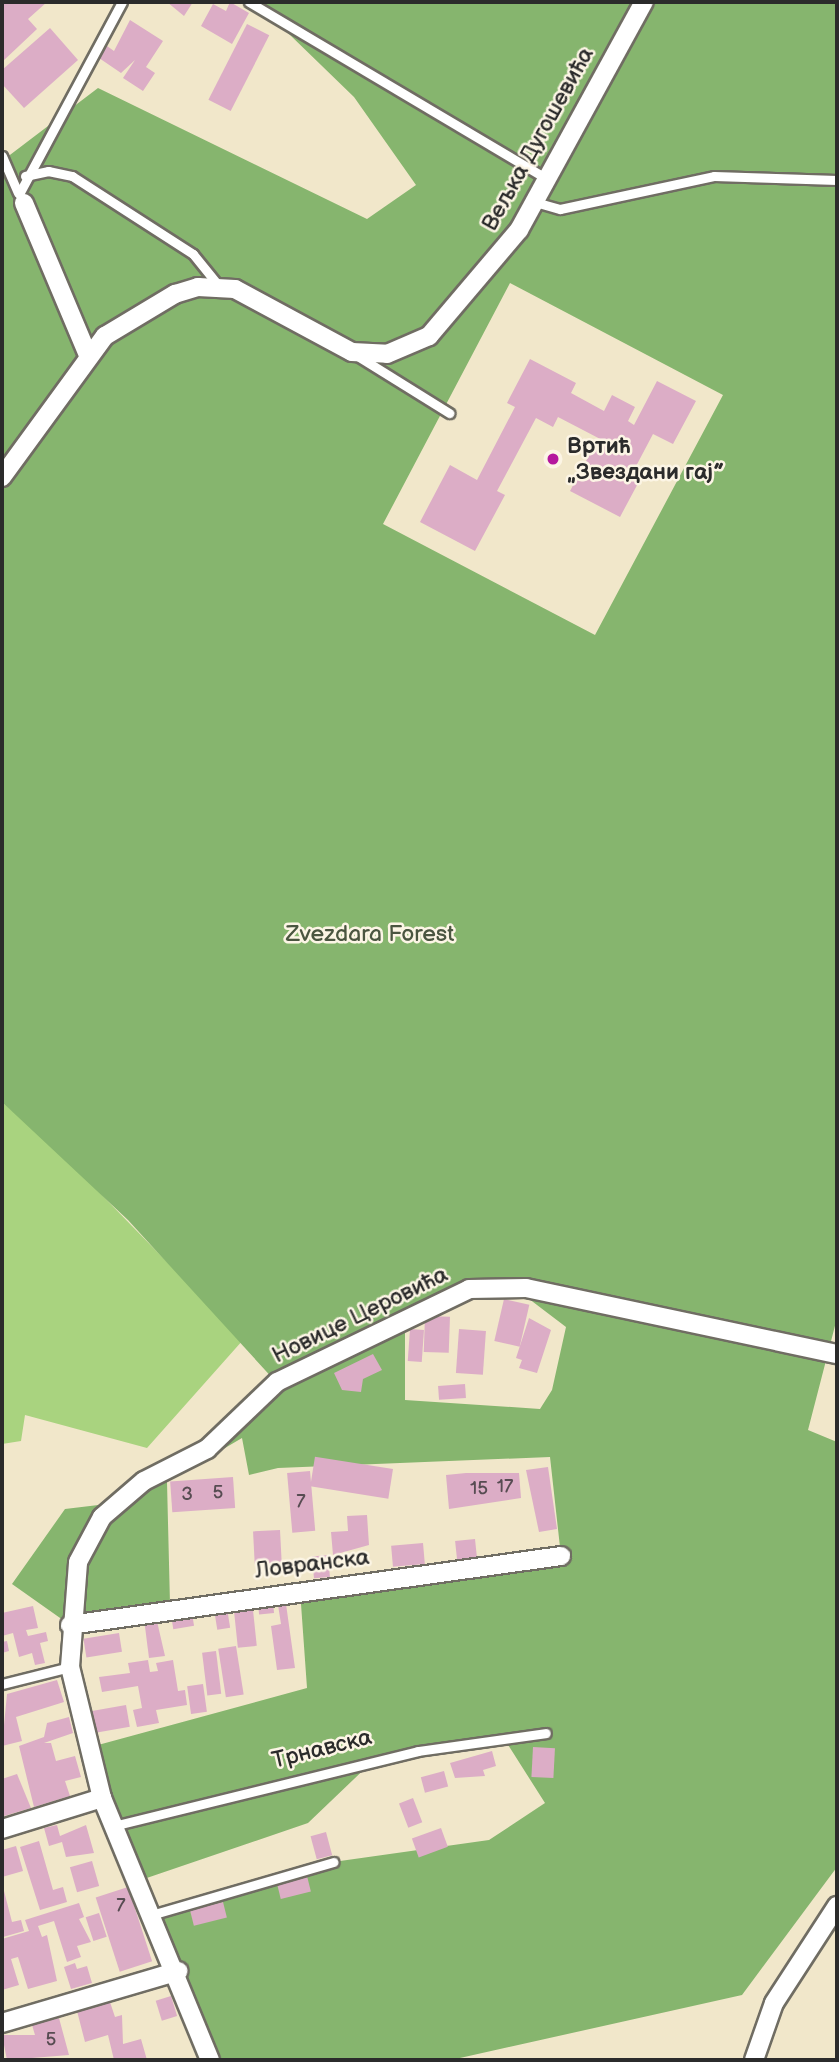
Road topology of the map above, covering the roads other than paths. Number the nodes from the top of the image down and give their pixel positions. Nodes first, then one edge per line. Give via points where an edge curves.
1 (122, 2) edge
2 (249, 2) edge
3 (644, 2) edge
4 (2, 156) edge
5 (25, 176) junction
6 (547, 179) junction
7 (837, 180) edge
8 (21, 199) junction
9 (536, 202) junction
10 (218, 285) junction
11 (352, 352) junction
12 (88, 355) junction
13 (449, 413) dead end
14 (2, 477) edge
15 (837, 1354) edge
16 (561, 1556) dead end
17 (70, 1625) junction
18 (70, 1667) junction
19 (2, 1684) edge
20 (545, 1733) dead end
21 (102, 1798) junction
22 (112, 1826) junction
23 (2, 1829) edge
24 (333, 1862) dead end
25 (837, 1906) edge
26 (151, 1915) junction
27 (179, 1971) junction
28 (2, 2023) edge
29 (211, 2060) edge
30 (754, 2060) edge

1 - 5 lane
2 - 6 lane
3 - 6 street, Вељка Дугошевића
4 - 8 lane
5 - 8 lane
5 - 10 lane via 48,171 72,176 193,254
6 - 9 street, Вељка Дугошевића
7 - 9 lane via 714,176 560,209
8 - 12 street
9 - 11 street, Вељка Дугошевића via 439,328 387,354
10 - 11 street, Вељка Дугошевића
10 - 12 street via 149,305
11 - 13 lane via 374,372
12 - 14 street
15 - 17 street, Новице Церовића via 526,1288 464,1291 276,1382 207,1449 115,1503 81,1554
16 - 17 street, Ловранска
17 - 18 street
18 - 19 lane
18 - 21 street
20 - 22 lane, Трнавска via 418,1751
21 - 22 street
21 - 23 street
22 - 26 street
24 - 26 lane
25 - 30 street via 774,2003
26 - 27 street
27 - 28 street
27 - 29 street

